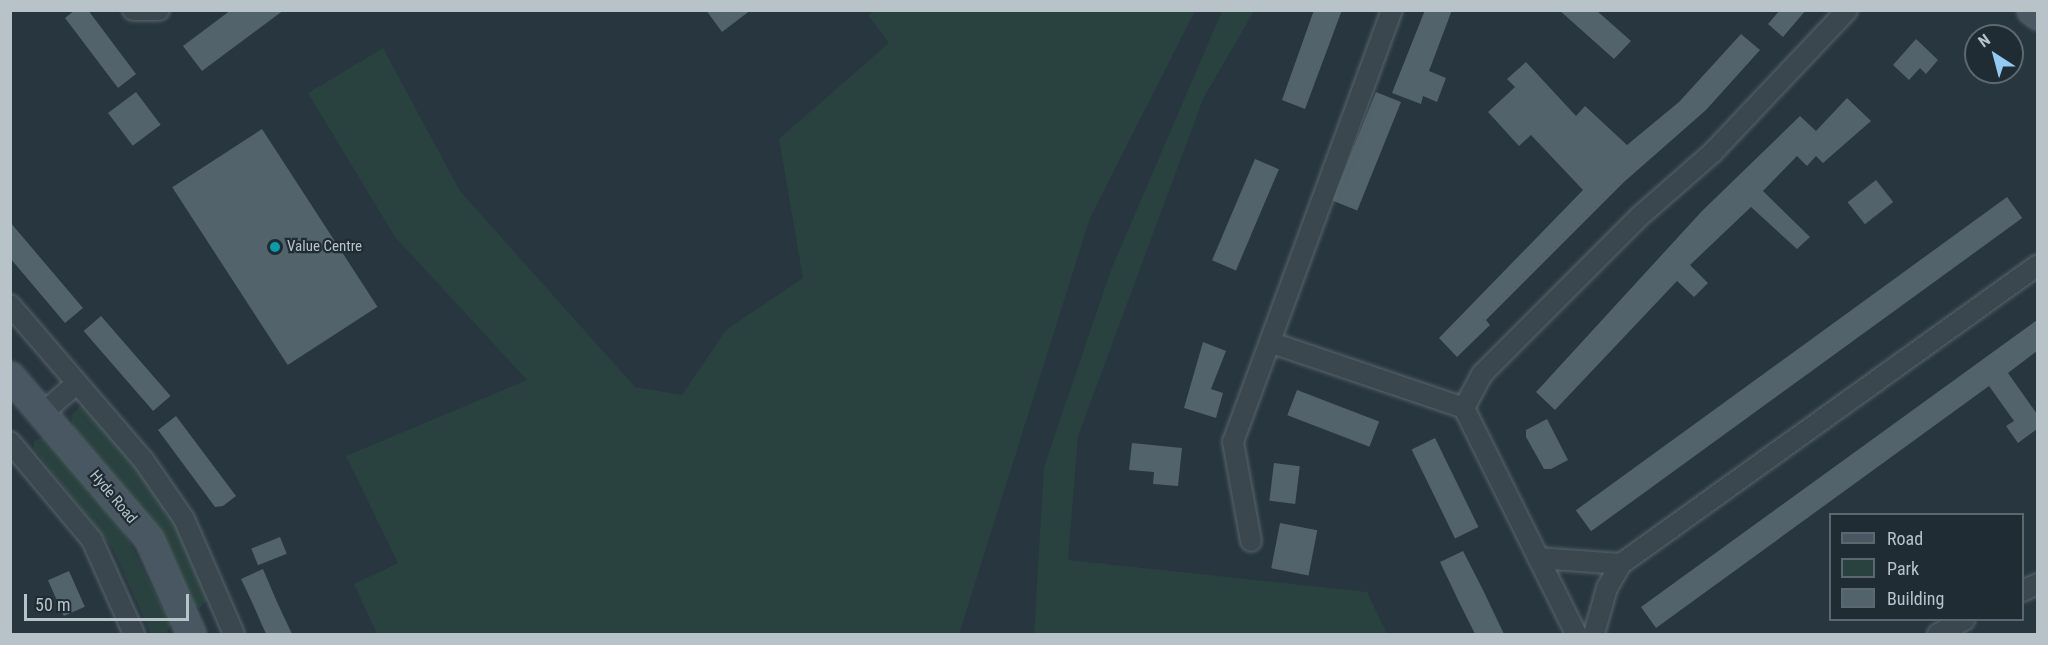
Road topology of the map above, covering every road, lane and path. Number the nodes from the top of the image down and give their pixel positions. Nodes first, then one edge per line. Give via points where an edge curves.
1 (133, 10) edge
2 (159, 10) edge
3 (1392, 10) edge
4 (1847, 10) edge
5 (2031, 10) edge
6 (2037, 15) edge
7 (2037, 265) edge
8 (10, 305) edge
9 (1272, 343) junction
10 (77, 383) junction
11 (13, 385) edge
12 (1464, 408) junction
13 (42, 412) junction
14 (10, 442) edge
15 (1251, 541) dead end
16 (1538, 558) junction
17 (1621, 564) junction
18 (1962, 621) edge
19 (134, 634) edge
20 (190, 634) edge
21 (234, 634) edge
22 (1576, 634) edge
23 (1594, 634) edge
24 (1938, 634) edge

1 - 2 street
3 - 9 street
4 - 12 street via 1712,153 1639,217 1482,374
5 - 6 street
7 - 17 street
8 - 10 street
9 - 12 street
9 - 15 street via 1233,442
10 - 13 street
10 - 21 street via 144,461 184,519
11 - 13 street, Hyde Road
12 - 16 street
13 - 20 street, Hyde Road via 148,539
14 - 19 street via 92,540
16 - 17 street
16 - 22 street
17 - 23 street via 1607,588
18 - 24 street

